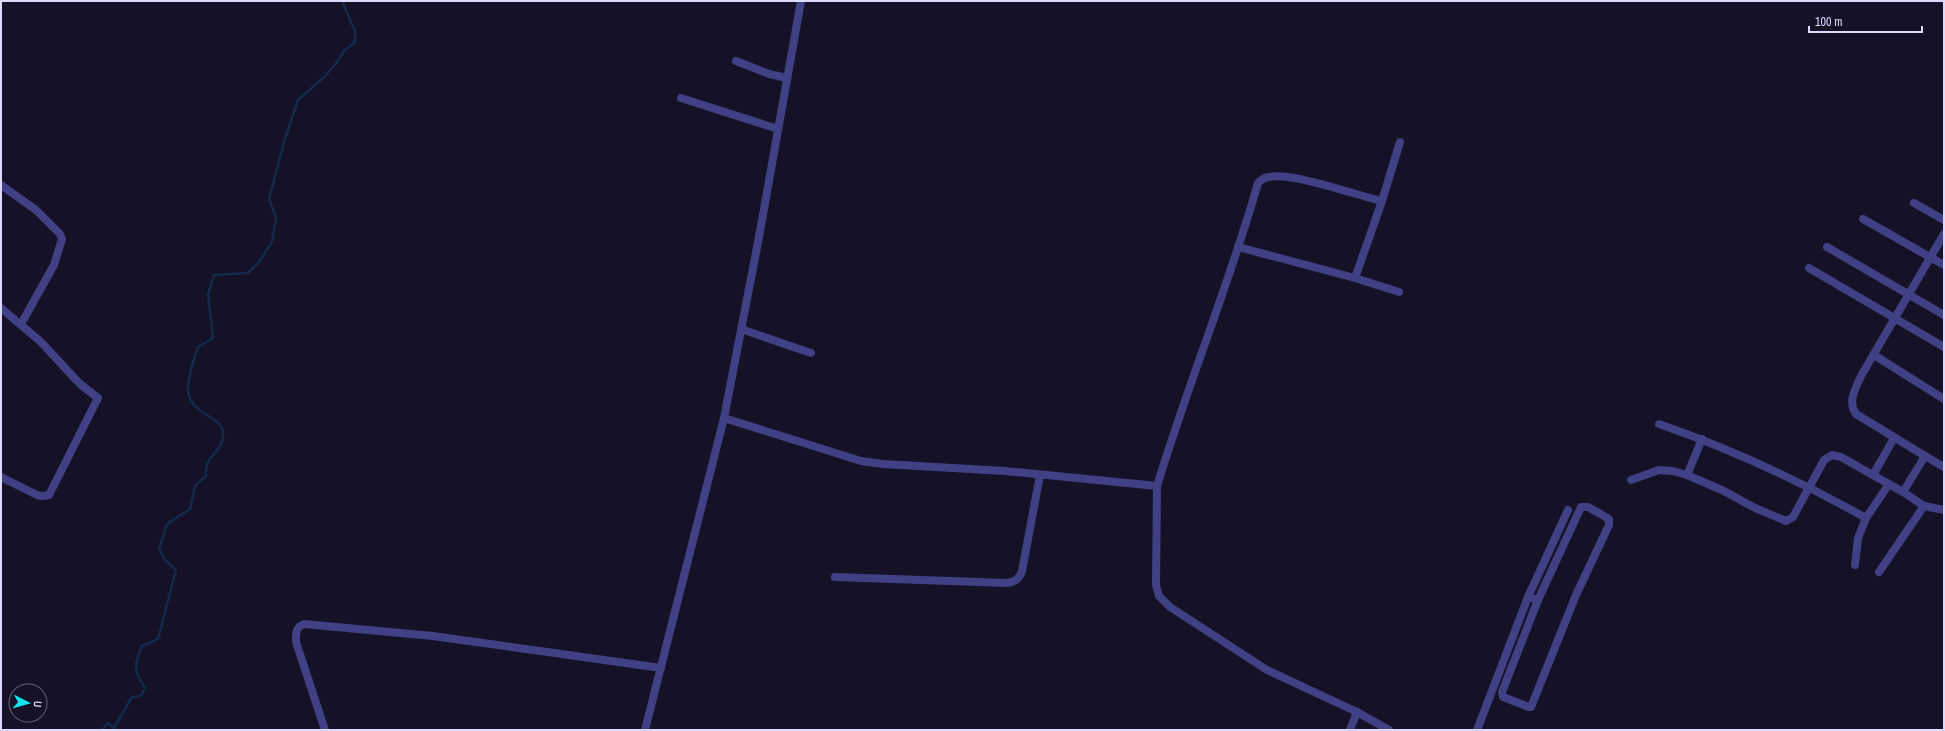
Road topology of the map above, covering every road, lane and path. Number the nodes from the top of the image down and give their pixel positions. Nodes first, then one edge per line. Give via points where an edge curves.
1 (801, 1) edge
2 (736, 61) dead end
3 (787, 78) junction
4 (682, 98) dead end
5 (778, 129) junction
6 (1400, 142) dead end
7 (1, 185) edge
8 (1382, 201) junction
9 (1914, 203) dead end
10 (1863, 218) dead end
11 (1944, 220) edge
12 (1944, 234) edge
13 (1238, 247) junction
14 (1827, 247) dead end
15 (1930, 257) junction
16 (1944, 265) edge
17 (1809, 268) dead end
18 (1355, 278) junction
19 (1399, 292) dead end
20 (1908, 295) junction
21 (1, 308) edge
22 (1944, 315) edge
23 (1894, 318) junction
24 (21, 324) junction
25 (741, 329) junction
26 (1944, 347) edge
27 (811, 353) dead end
28 (1874, 355) junction
29 (1944, 399) edge
30 (724, 418) junction
31 (1659, 424) dead end
32 (1894, 438) junction
33 (1702, 439) junction
34 (1925, 456) junction
35 (1943, 464) edge
36 (1040, 475) junction
37 (1687, 475) junction
38 (1873, 475) junction
39 (1, 477) edge
40 (1631, 480) dead end
41 (1889, 484) junction
42 (1157, 486) junction
43 (1809, 487) junction
44 (1903, 492) junction
45 (1924, 506) junction
46 (1568, 510) dead end
47 (1944, 510) edge
48 (1866, 518) junction
49 (1855, 565) dead end
50 (1879, 572) dead end
51 (835, 577) dead end
52 (1528, 597) junction
53 (1538, 600) junction
54 (661, 668) junction
55 (1357, 712) junction
56 (325, 730) edge
57 (645, 730) edge
58 (1350, 730) edge
59 (1390, 730) edge
60 (1477, 730) edge

1 - 3 street
2 - 3 street
3 - 5 street
4 - 5 street
5 - 25 street
6 - 8 street
7 - 24 street via 36,210 62,239 54,265
8 - 13 street via 1300,180 1267,177 1258,183
8 - 18 street
9 - 11 street
10 - 15 street
12 - 15 street
13 - 18 street
13 - 42 street
14 - 20 street
15 - 16 street
15 - 20 street
17 - 23 street
18 - 19 street
20 - 22 street
20 - 23 street
21 - 24 street
23 - 26 street
23 - 28 street
24 - 39 street via 80,384 97,397 98,401 49,495 37,495
25 - 27 street
25 - 30 street
28 - 29 street
28 - 32 street via 1852,396 1852,407 1856,414
30 - 36 street via 861,461
30 - 54 street
31 - 33 street
32 - 34 street
32 - 38 street
33 - 37 street
33 - 43 street
34 - 35 street
34 - 44 street
36 - 42 street
36 - 51 street via 1022,571 1015,581 1007,584
37 - 40 street via 1666,470
37 - 43 street via 1786,521 1793,517
38 - 41 street
38 - 43 street via 1841,457 1832,455 1824,460
41 - 44 street
41 - 48 street
42 - 55 street via 1155,570 1159,596 1170,608 1186,619 1267,670
43 - 48 street
44 - 45 street
45 - 47 street
45 - 50 street
46 - 52 street
48 - 49 street via 1858,538
52 - 53 street
52 - 60 street
53 - 53 street via 1502,692 1503,697 1530,708 1576,595 1609,525 1609,519 1588,507 1580,506
54 - 56 street via 433,636 304,624 297,629 296,642
54 - 57 street
55 - 58 street
55 - 59 street

